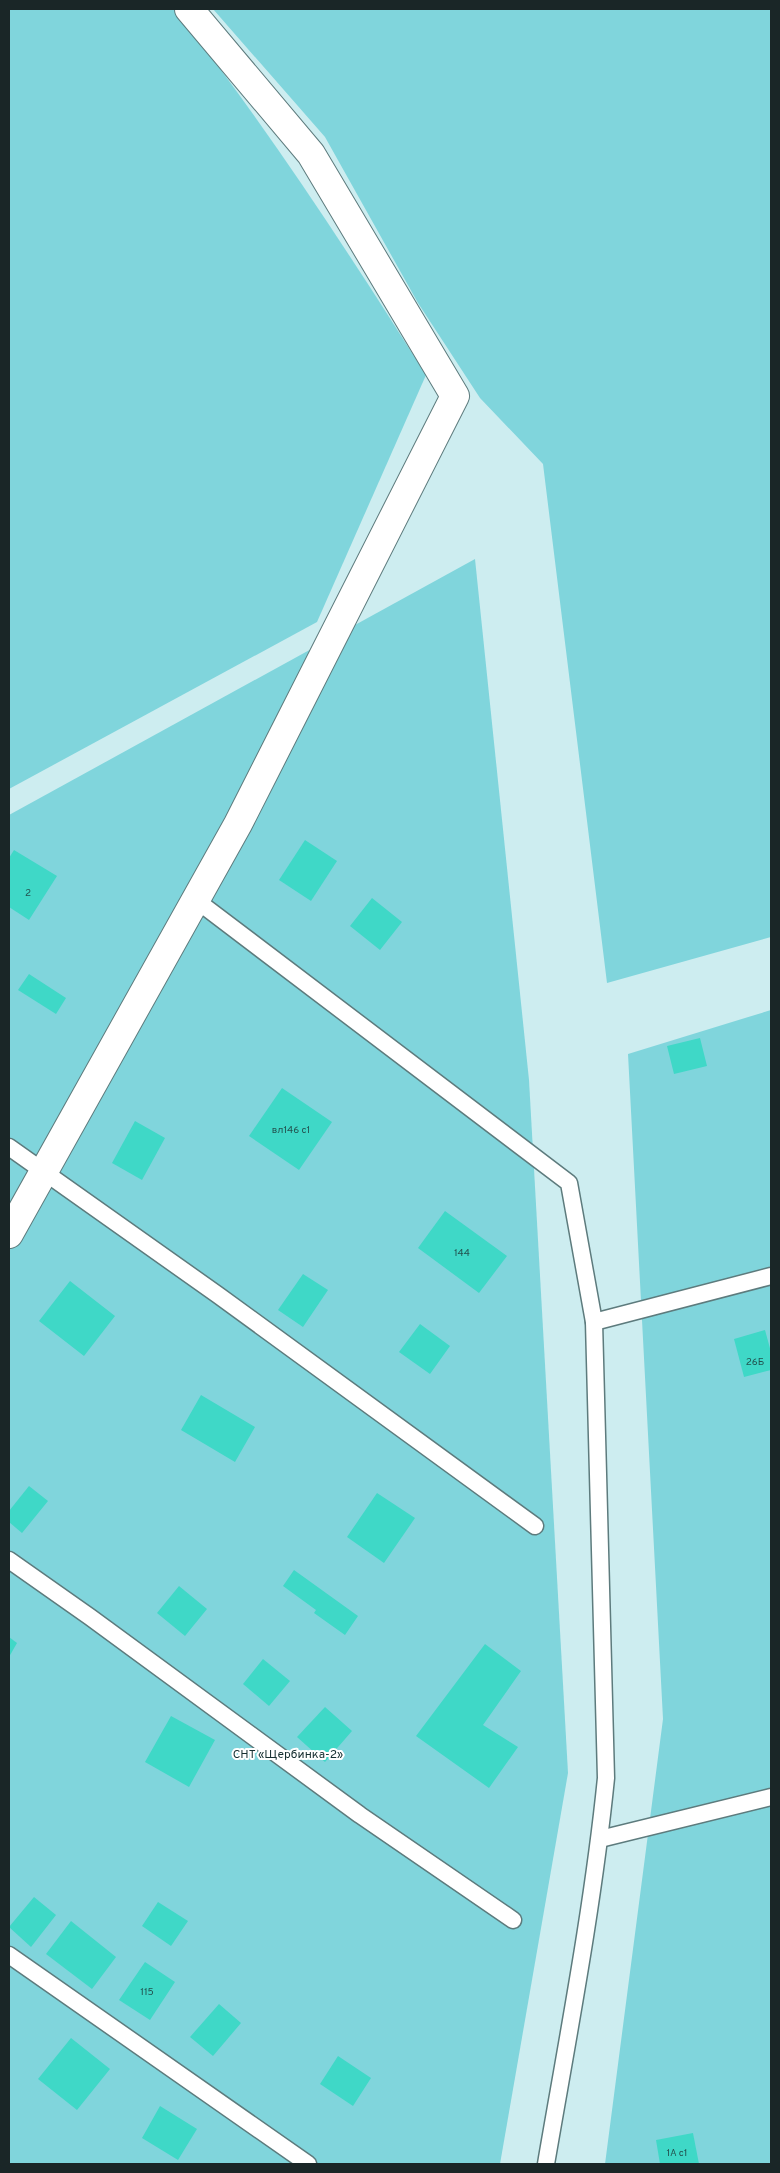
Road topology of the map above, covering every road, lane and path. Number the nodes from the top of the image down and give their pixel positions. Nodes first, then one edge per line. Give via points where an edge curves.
1 (189, 9) edge
2 (196, 900) junction
3 (9, 1147) edge
4 (43, 1171) junction
5 (9, 1234) edge
6 (771, 1276) edge
7 (594, 1322) junction
8 (535, 1526) dead end
9 (9, 1560) edge
10 (771, 1797) edge
11 (600, 1839) junction
12 (513, 1920) dead end
13 (9, 1956) edge
14 (308, 2164) edge
15 (546, 2164) edge

1 - 2 street via 311,154 456,396
2 - 4 street
2 - 7 lane via 569,1184
3 - 4 lane
4 - 5 street
4 - 8 lane
6 - 7 lane
7 - 11 lane via 606,1778
9 - 12 lane via 360,1815
10 - 11 lane
11 - 15 lane
13 - 14 lane

